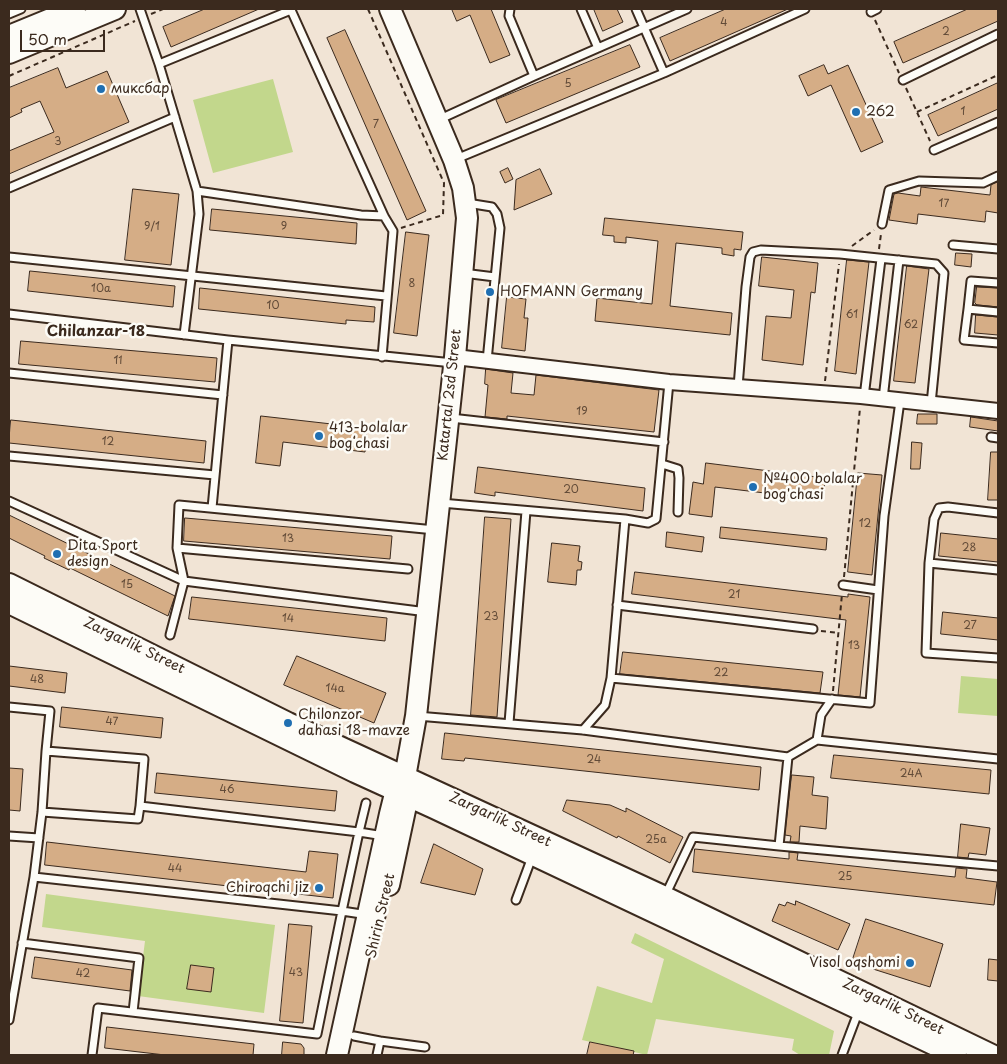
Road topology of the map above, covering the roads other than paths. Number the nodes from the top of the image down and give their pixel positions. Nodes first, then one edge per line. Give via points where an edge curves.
1 (21, 9) edge
2 (115, 9) edge
3 (140, 9) edge
4 (390, 9) edge
5 (510, 9) edge
6 (581, 9) edge
7 (636, 9) edge
8 (687, 9) edge
9 (805, 9) edge
10 (78, 13) edge
11 (9, 14) edge
12 (645, 29) junction
13 (998, 34) edge
14 (9, 36) edge
15 (598, 48) junction
16 (9, 53) edge
17 (159, 64) junction
18 (664, 73) junction
19 (534, 76) junction
20 (903, 80) road end
21 (175, 117) junction
22 (438, 120) junction
23 (998, 122) edge
24 (934, 150) road end
25 (454, 160) junction
26 (998, 176) edge
27 (9, 188) edge
28 (197, 191) junction
29 (466, 203) junction
30 (384, 216) junction
31 (882, 224) road end
32 (953, 244) dead end
33 (998, 249) edge
34 (9, 257) edge
35 (879, 259) junction
36 (899, 260) junction
37 (462, 273) junction
38 (191, 276) junction
39 (495, 277) junction
40 (998, 283) edge
41 (386, 296) junction
42 (968, 309) junction
43 (998, 312) edge
44 (9, 314) edge
45 (184, 335) junction
46 (228, 340) junction
47 (998, 343) edge
48 (382, 356) junction
49 (454, 360) junction
50 (487, 361) junction
51 (9, 373) edge
52 (669, 382) junction
53 (738, 387) junction
54 (223, 395) junction
55 (862, 397) junction
56 (883, 399) junction
57 (900, 401) junction
58 (931, 404) junction
59 (998, 411) edge
60 (448, 418) junction
61 (664, 442) junction
62 (9, 456) edge
63 (662, 464) junction
64 (215, 475) junction
65 (9, 501) edge
66 (439, 503) junction
67 (212, 508) junction
68 (526, 511) junction
69 (678, 512) dead end
70 (998, 513) edge
71 (625, 519) junction
72 (436, 530) junction
73 (177, 548) junction
74 (930, 563) junction
75 (408, 570) dead end
76 (998, 570) edge
77 (184, 581) junction
78 (9, 584) edge
79 (843, 585) road end
80 (878, 590) junction
81 (9, 603) edge
82 (617, 605) junction
83 (428, 612) junction
84 (813, 629) road end
85 (170, 635) dead end
86 (998, 658) edge
87 (611, 678) junction
88 (832, 699) junction
89 (9, 707) edge
90 (416, 716) junction
91 (509, 723) junction
92 (583, 730) junction
93 (817, 740) junction
94 (46, 750) junction
95 (788, 757) junction
96 (998, 759) edge
97 (403, 788) junction
98 (366, 802) dead end
99 (140, 806) junction
100 (42, 812) junction
101 (359, 832) junction
102 (9, 836) edge
103 (385, 836) junction
104 (39, 838) junction
105 (779, 846) junction
106 (533, 855) junction
107 (998, 866) edge
108 (34, 877) junction
109 (665, 897) junction
110 (516, 900) dead end
111 (342, 911) junction
112 (375, 916) junction
113 (22, 943) junction
114 (863, 1001) junction
115 (133, 1012) junction
116 (9, 1020) edge
117 (380, 1040) junction
118 (352, 1046) edge
119 (425, 1047) dead end
120 (93, 1055) edge
121 (337, 1055) edge
122 (377, 1055) edge
123 (842, 1055) edge
124 (956, 1055) edge
125 (992, 1055) edge

1 - 11 lane
2 - 10 main road
3 - 17 lane
4 - 22 main road, Katartal 2sd Street
5 - 19 lane via 509,16
6 - 15 lane
7 - 12 lane
8 - 12 lane
9 - 18 lane
10 - 14 main road
10 - 16 main road
12 - 15 lane
12 - 18 lane
13 - 20 lane
15 - 19 lane
17 - 21 lane
17 - 30 lane via 291,10
18 - 25 lane
19 - 22 lane
21 - 27 lane
21 - 28 lane
22 - 25 main road, Katartal 2sd Street
23 - 24 lane
25 - 29 main road, Katartal 2sd Street
26 - 31 lane via 983,183 918,181 889,190
28 - 30 lane
28 - 38 lane via 199,214
29 - 37 main road, Katartal 2sd Street
29 - 39 lane via 492,207 497,214 500,228
30 - 41 lane via 393,231
32 - 33 lane
34 - 38 lane
35 - 36 lane
35 - 53 lane via 840,254 753,252 746,287
35 - 55 lane
36 - 56 lane
36 - 58 lane via 936,264 944,273
37 - 39 lane
37 - 49 main road, Katartal 2sd Street
38 - 41 lane
38 - 45 lane
39 - 50 lane
40 - 42 lane via 971,281
41 - 48 lane
42 - 43 lane
42 - 47 lane via 964,340
44 - 45 lane
45 - 46 lane
46 - 48 lane
46 - 54 lane
48 - 49 lane
49 - 50 street
49 - 60 main road, Katartal 2sd Street
50 - 52 street
51 - 54 lane
52 - 53 street
52 - 61 lane
53 - 55 street
54 - 64 lane
55 - 56 street
56 - 57 street
57 - 58 street
57 - 80 lane via 884,516
58 - 59 street
60 - 61 lane
60 - 66 main road, Katartal 2sd Street
61 - 63 lane
62 - 64 lane
63 - 69 lane via 678,469
63 - 71 lane via 656,519 648,523
64 - 67 lane
65 - 77 lane
66 - 68 lane
66 - 72 main road, Katartal 2sd Street
67 - 72 lane
67 - 73 lane via 179,506
68 - 71 lane
68 - 91 lane
70 - 74 lane via 939,508 934,519
71 - 82 lane
72 - 83 main road, Katartal 2sd Street
73 - 75 lane
73 - 77 lane
74 - 76 lane
74 - 86 lane via 926,653
77 - 83 lane
77 - 85 lane
78 - 97 main road, Zargarlik Street via 288,723
79 - 80 lane
80 - 88 lane via 870,703
81 - 97 main road, Zargarlik Street
82 - 84 lane
82 - 87 lane
83 - 90 main road, Katartal 2sd Street
87 - 88 lane
87 - 92 lane via 605,705
88 - 93 lane via 821,715
89 - 94 lane via 50,711
90 - 91 lane
90 - 97 main road, Katartal 2sd Street
91 - 92 lane
92 - 95 lane
93 - 95 lane
93 - 96 lane
94 - 99 lane via 144,759
94 - 100 lane
95 - 105 lane
97 - 103 main road, Shirin Street
97 - 106 main road, Zargarlik Street
97 - 109 main road, Zargarlik Street
97 - 112 main road, Shirin Street
98 - 101 lane
99 - 100 lane via 138,819
99 - 101 lane
100 - 104 lane
101 - 103 lane
101 - 111 lane
102 - 104 lane
103 - 112 main road, Shirin Street
104 - 108 lane
105 - 107 lane
105 - 109 lane via 693,837
106 - 110 lane
106 - 114 main road, Zargarlik Street
108 - 111 lane
108 - 113 lane
109 - 114 main road, Zargarlik Street
111 - 112 lane
111 - 115 lane via 317,1034
112 - 118 main road, Shirin Street
112 - 121 main road, Shirin Street
113 - 115 lane via 140,958
113 - 116 lane
114 - 123 lane
114 - 124 main road, Zargarlik Street
114 - 125 main road, Zargarlik Street
115 - 120 lane via 98,1008
117 - 118 lane
117 - 119 lane
117 - 122 lane

